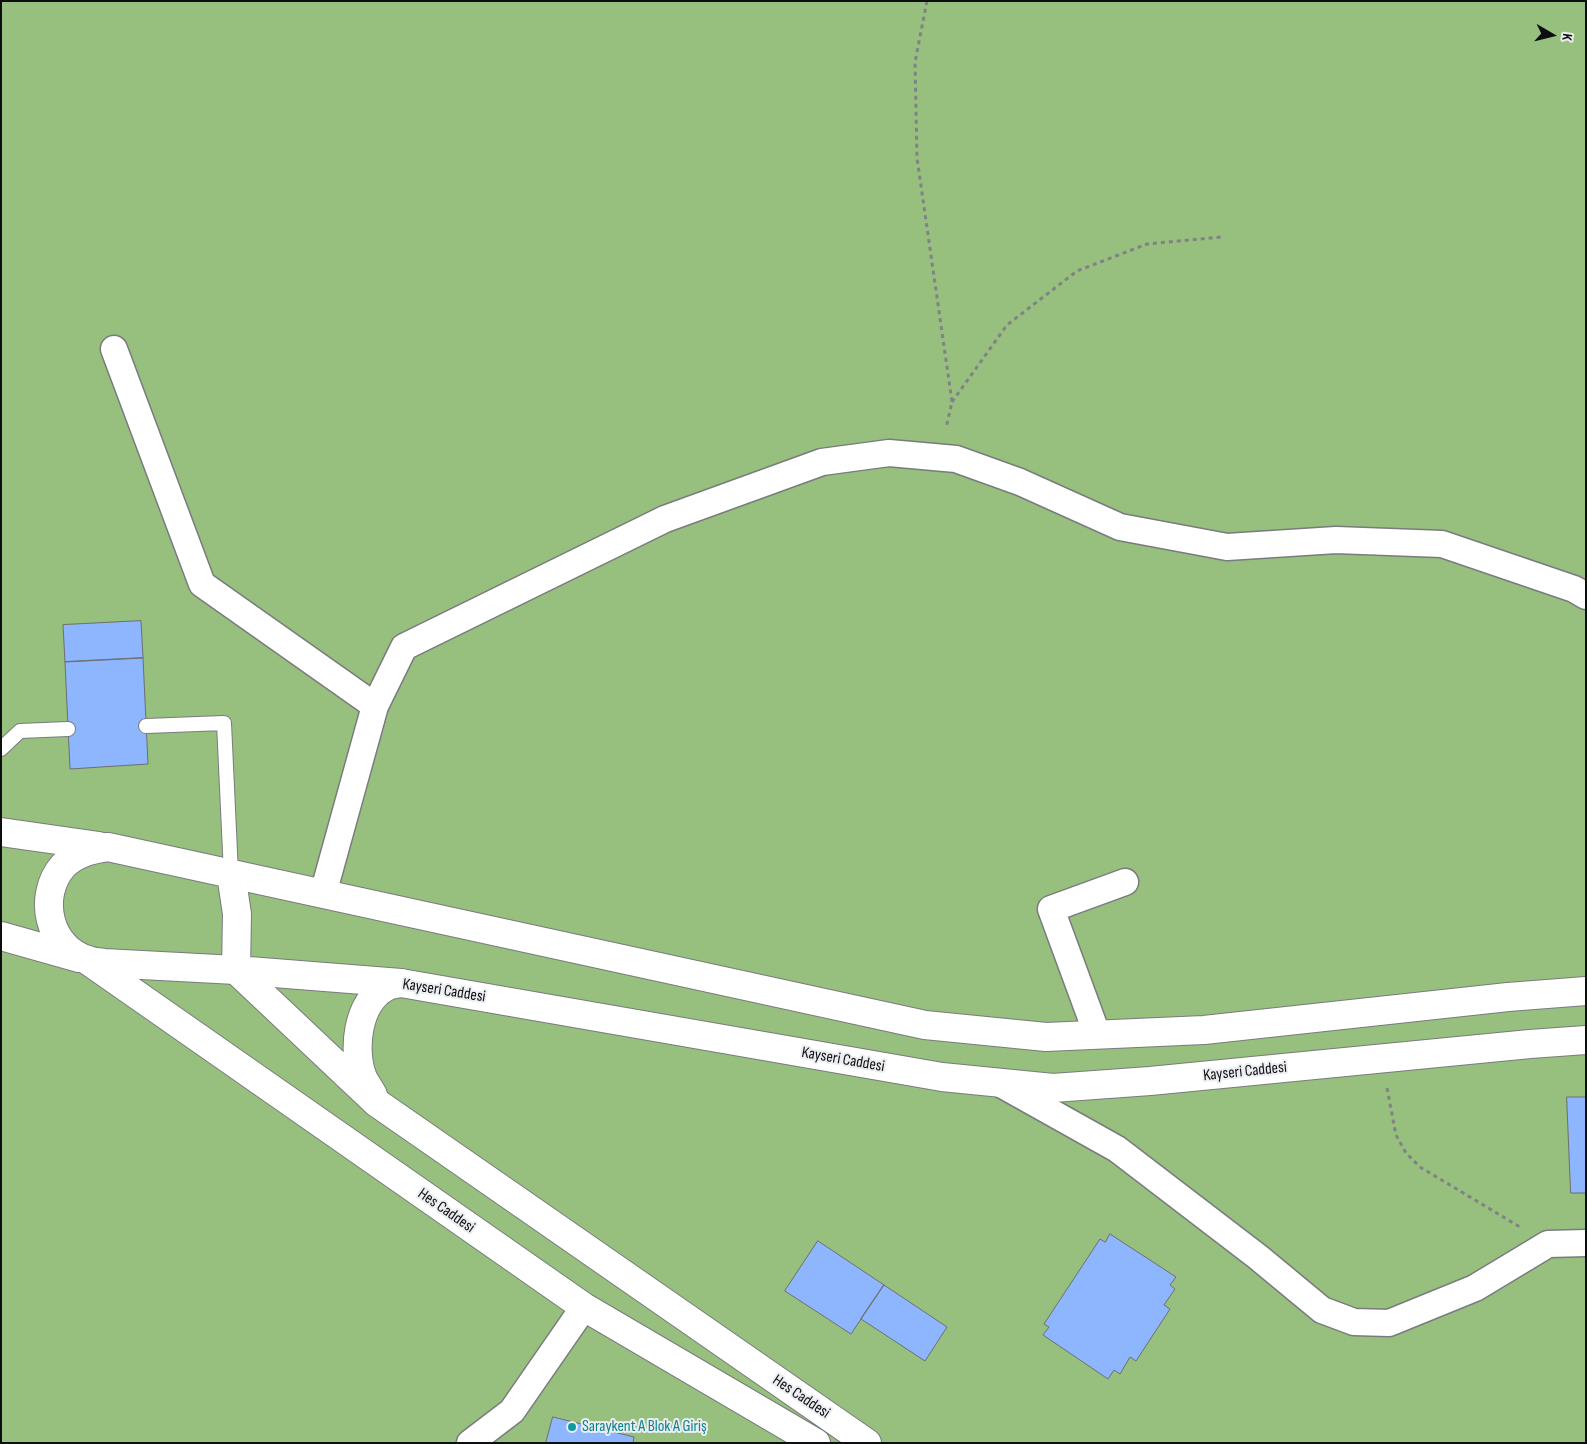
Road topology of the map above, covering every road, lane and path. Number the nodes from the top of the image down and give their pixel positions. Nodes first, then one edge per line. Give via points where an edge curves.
1 (927, 1) edge
2 (1221, 237) dead end
3 (114, 349) dead end
4 (1586, 596) edge
5 (375, 706) junction
6 (146, 726) dead end
7 (68, 729) dead end
8 (1, 749) edge
9 (1, 832) edge
10 (116, 849) junction
11 (231, 874) junction
12 (1125, 882) dead end
13 (323, 894) junction
14 (1, 936) edge
15 (96, 961) junction
16 (236, 970) junction
17 (400, 983) junction
18 (1586, 991) edge
19 (1097, 1034) junction
20 (1586, 1040) edge
21 (1381, 1059) junction
22 (999, 1082) junction
23 (377, 1103) junction
24 (1586, 1243) edge
25 (1548, 1244) junction
26 (584, 1307) junction
27 (512, 1411) junction
28 (470, 1443) edge
29 (505, 1443) edge
30 (816, 1443) edge
31 (867, 1443) edge

1 - 2 path via 915,62 917,158 952,402 1007,325 1077,271 1147,244
3 - 5 street via 202,584
4 - 5 street via 1574,589 1442,544 1336,540 1227,547 1120,528 1020,482 956,459 889,452 822,462 665,520 413,643 404,648
5 - 13 street
6 - 11 lane via 224,724
7 - 8 lane via 20,731
9 - 10 main road
10 - 11 main road
10 - 15 main road, Hes Caddesi via 92,849 76,855 54,879 49,894 48,911 60,941 73,952
11 - 13 main road
11 - 16 main road via 237,914
12 - 19 street via 1051,909
13 - 19 main road via 925,1025 1046,1037
14 - 15 main road, Kayseri Caddesi
15 - 16 main road, Kayseri Caddesi
15 - 26 main road, Hes Caddesi
16 - 17 main road, Kayseri Caddesi
16 - 23 main road, Hes Caddesi
17 - 22 main road, Kayseri Caddesi via 942,1077
17 - 23 main road via 386,987 373,997 359,1028 358,1047 363,1076
18 - 19 main road via 1204,1030
20 - 21 main road, Kayseri Caddesi
21 - 22 main road, Kayseri Caddesi via 1150,1082 1053,1088
21 - 25 path via 1396,1135 1406,1153 1420,1167
22 - 25 street via 1117,1149 1322,1310 1354,1322 1389,1323 1475,1288
23 - 31 main road, Hes Caddesi
24 - 25 street
26 - 27 street
26 - 30 main road, Hes Caddesi
27 - 28 street
27 - 29 street

